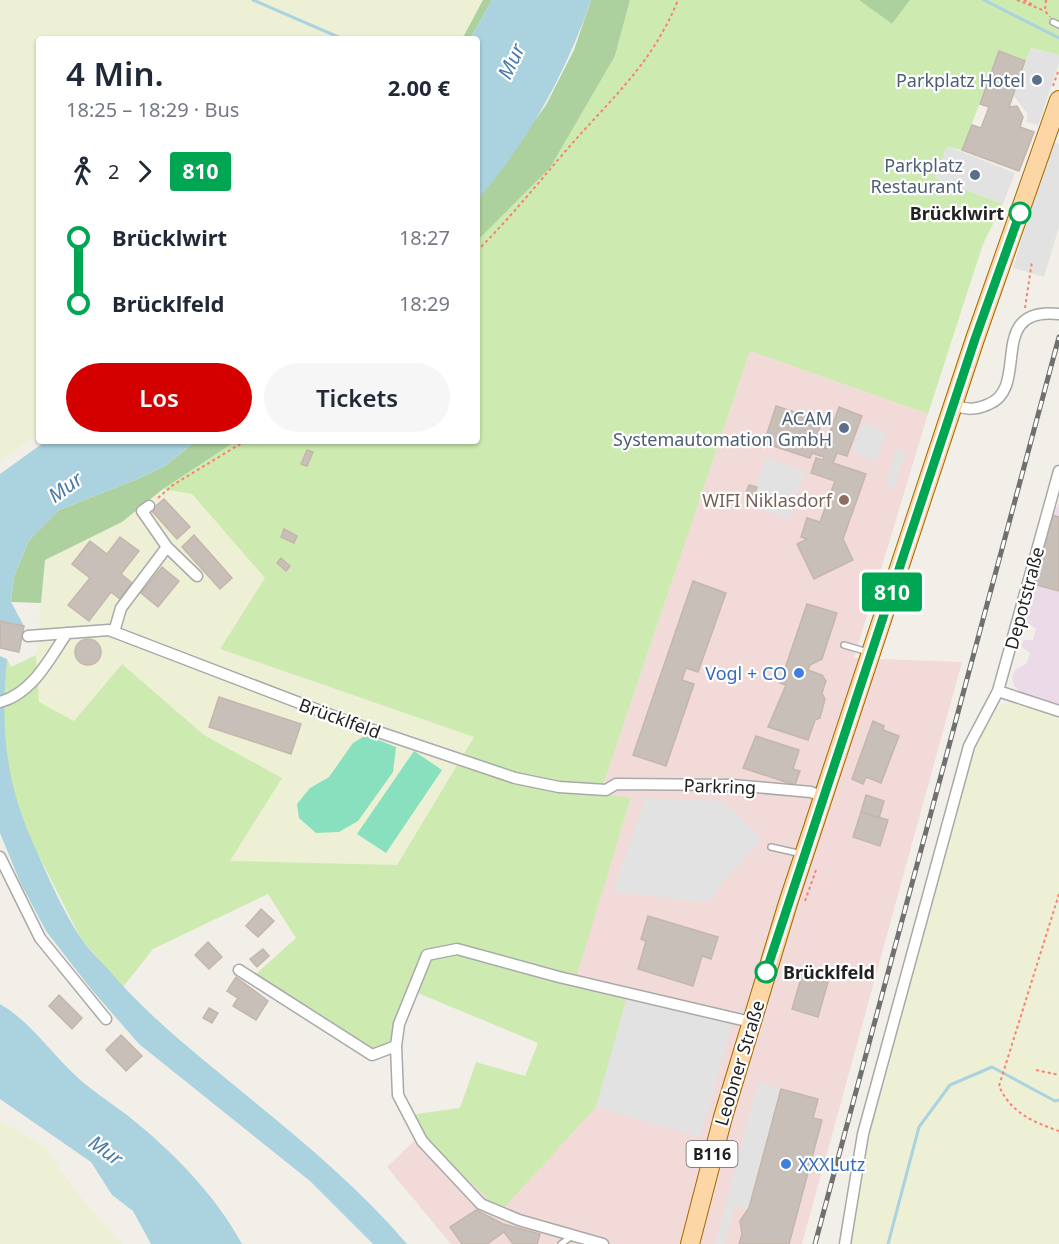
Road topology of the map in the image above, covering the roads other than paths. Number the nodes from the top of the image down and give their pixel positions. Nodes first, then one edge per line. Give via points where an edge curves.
1 (1059, 100) edge
2 (1059, 314) edge
3 (954, 405) junction
4 (1059, 471) edge
5 (148, 506) road end
6 (168, 547) junction
7 (197, 576) dead end
8 (114, 632) junction
9 (67, 633) junction
10 (28, 636) dead end
11 (844, 645) dead end
12 (872, 653) junction
13 (998, 691) junction
14 (0, 702) edge
15 (1059, 711) edge
16 (616, 784) joint
17 (823, 796) junction
18 (771, 847) dead end
19 (804, 855) junction
20 (0, 857) edge
21 (239, 970) dead end
22 (106, 1019) dead end
23 (751, 1022) junction
24 (396, 1046) junction
25 (574, 1235) junction
26 (561, 1244) edge
27 (603, 1244) edge
28 (690, 1244) edge
29 (845, 1244) edge

1 - 3 main road, Leobner Straße / B116
2 - 3 street via 1032,316 1023,322 1010,353 1005,392 997,401 968,410
3 - 12 main road, Leobner Straße / B116
4 - 13 street, Depotstraße
5 - 6 street via 142,511
6 - 7 street
6 - 8 street via 121,608
8 - 9 street, Brücklfeld
8 - 16 street, Brücklfeld via 349,722 515,778 559,787 606,790
9 - 10 street, Brücklfeld
9 - 14 street via 33,682
11 - 12 lane
12 - 17 main road, Leobner Straße / B116
13 - 15 street
13 - 29 street, Depotstraße via 969,746 863,1134
16 - 17 street, Parkring via 733,785
17 - 19 main road, Leobner Straße / B116
18 - 19 lane
19 - 23 main road, Leobner Straße / B116
20 - 22 street via 40,938
21 - 24 street via 372,1055
23 - 24 street via 559,977 458,948 427,955 399,1024
23 - 28 main road, Leobner Straße / B116
24 - 25 street via 398,1095 422,1141 481,1204 519,1220
25 - 26 lane
25 - 27 street

